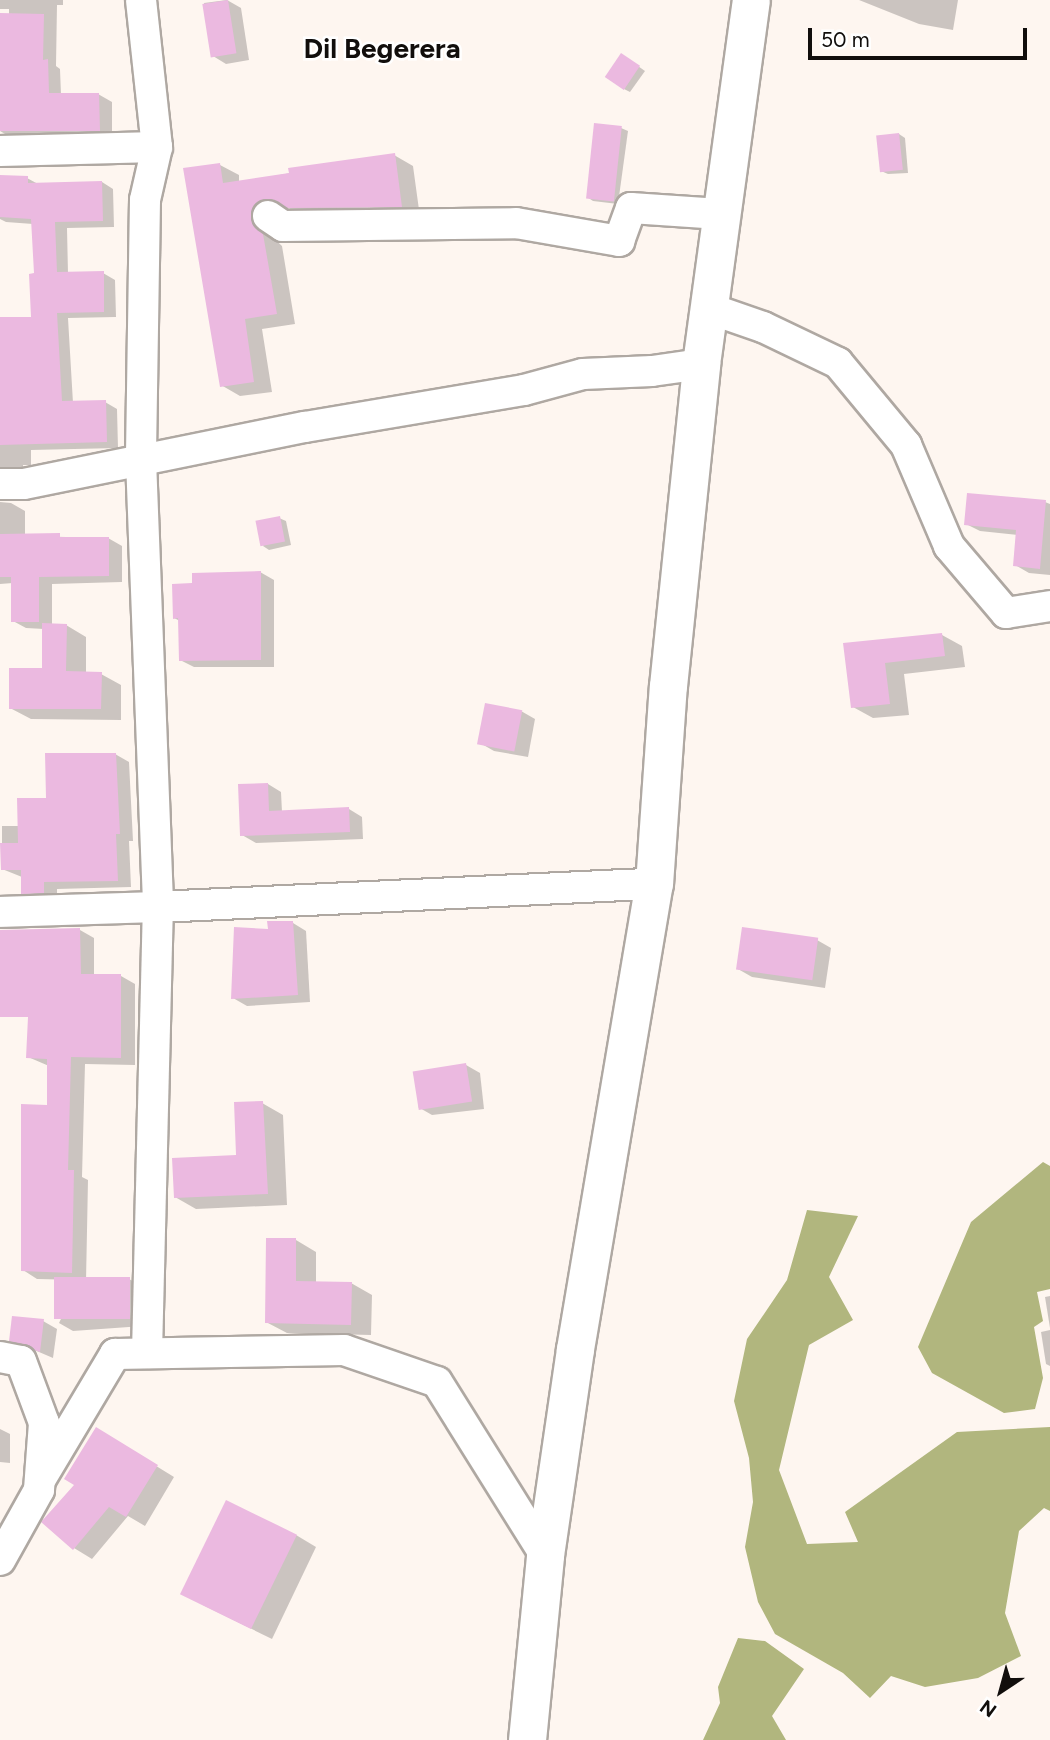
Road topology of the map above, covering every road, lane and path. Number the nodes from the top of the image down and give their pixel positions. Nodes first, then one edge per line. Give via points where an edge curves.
1 (141, 0) edge
2 (751, 0) edge
3 (157, 146) junction
4 (0, 151) edge
5 (720, 214) junction
6 (268, 216) dead end
7 (708, 308) junction
8 (701, 364) junction
9 (141, 460) junction
10 (0, 484) edge
11 (1050, 606) edge
12 (654, 884) junction
13 (158, 907) junction
14 (0, 912) edge
15 (146, 1353) junction
16 (0, 1357) edge
17 (40, 1480) junction
18 (545, 1555) junction
19 (0, 1560) edge
20 (527, 1740) edge

1 - 3 street
2 - 5 main road
3 - 4 street
3 - 9 street via 145,200
5 - 6 street via 631,208 619,241 516,223 283,226
5 - 7 main road
7 - 8 main road
7 - 11 street via 763,327 838,363 906,445 949,546 1006,613
8 - 9 street via 583,374 524,390
8 - 12 main road via 668,685
9 - 10 street via 24,484
9 - 13 street
12 - 13 street
12 - 18 main road via 601,1187
13 - 14 street
13 - 15 street
15 - 17 street via 115,1354
15 - 18 street via 344,1350 437,1382
16 - 17 street via 21,1361 44,1423
17 - 19 street via 39,1490
18 - 20 main road

